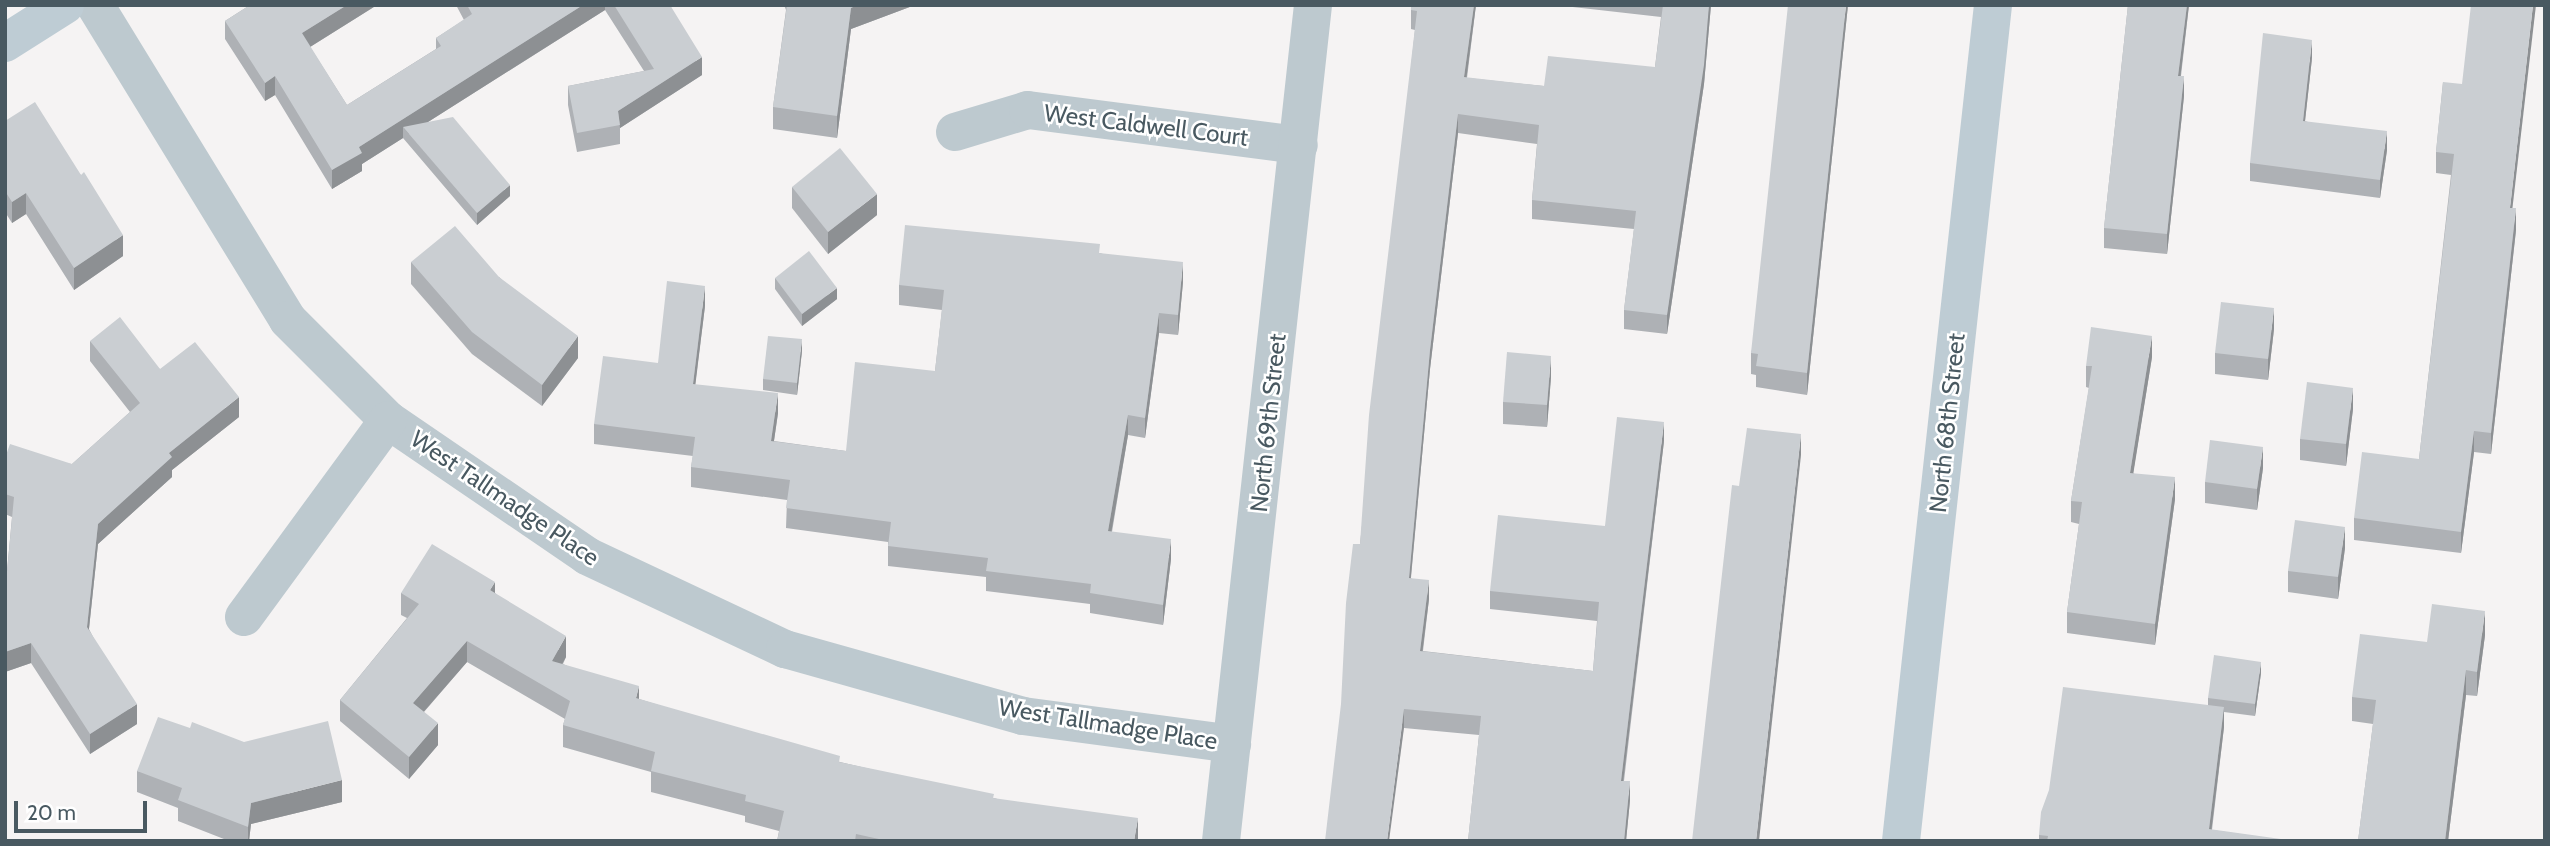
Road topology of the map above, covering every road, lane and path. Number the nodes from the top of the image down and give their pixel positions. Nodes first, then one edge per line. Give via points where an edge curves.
1 (65, 5) edge
2 (95, 5) edge
3 (1313, 5) edge
4 (1993, 5) edge
5 (5, 43) edge
6 (955, 131) dead end
7 (1299, 145) junction
8 (387, 420) junction
9 (244, 617) dead end
10 (1232, 744) junction
11 (1221, 841) edge
12 (1901, 841) edge

1 - 5 street
2 - 8 street, West Tallmadge Place via 288,320
3 - 7 street, North 69th Street
4 - 12 street, North 68th Street
6 - 7 street, West Caldwell Court via 1028,110
7 - 10 street, North 69th Street
8 - 9 street
8 - 10 street, West Tallmadge Place via 587,556 785,649 1023,716
10 - 11 street, North 69th Street

